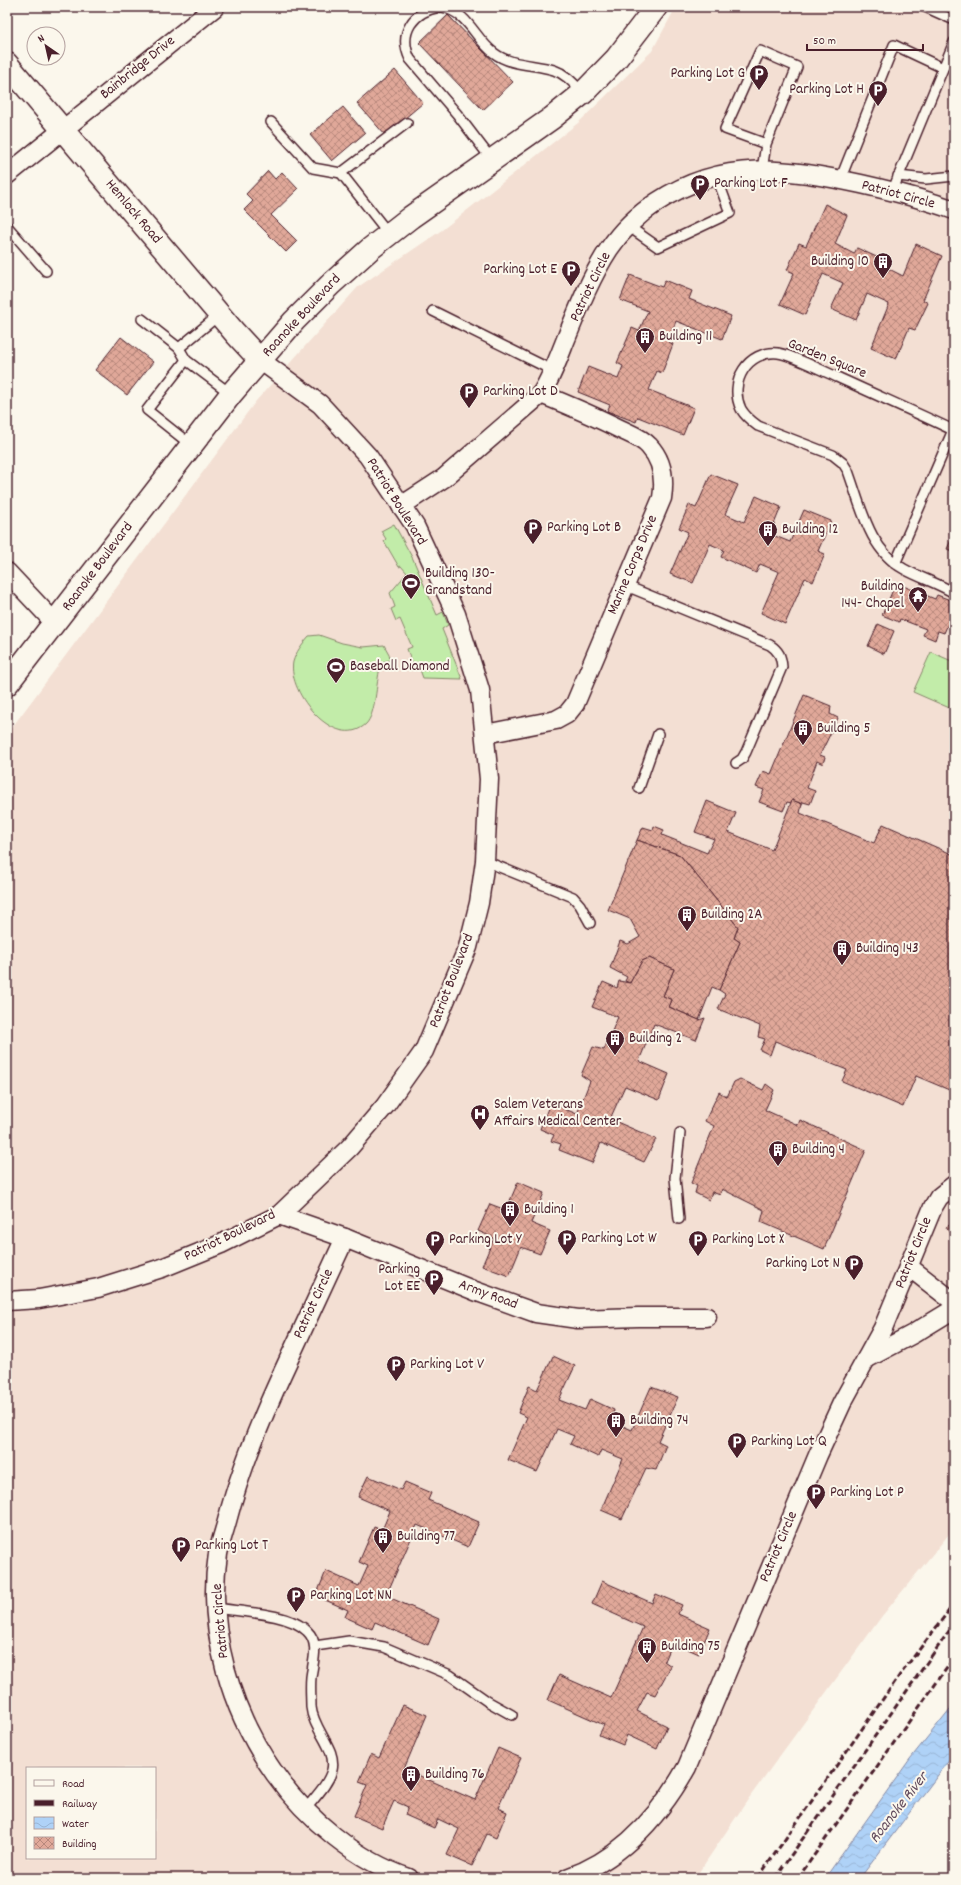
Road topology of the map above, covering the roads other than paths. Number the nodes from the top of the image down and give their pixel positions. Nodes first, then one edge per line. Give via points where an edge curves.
1 (214, 7) edge
2 (441, 7) edge
3 (656, 7) edge
4 (925, 7) edge
5 (954, 20) edge
6 (954, 42) edge
7 (7, 64) edge
8 (944, 68) junction
9 (583, 93) junction
10 (271, 122) dead end
11 (407, 123) dead end
12 (62, 129) junction
13 (766, 144) junction
14 (492, 160) junction
15 (9, 170) edge
16 (762, 170) junction
17 (341, 173) junction
18 (716, 175) junction
19 (954, 176) edge
20 (840, 180) junction
21 (895, 184) junction
22 (954, 210) edge
23 (7, 226) edge
24 (628, 226) junction
25 (389, 234) junction
26 (46, 271) dead end
27 (432, 311) dead end
28 (219, 315) junction
29 (142, 320) dead end
30 (179, 348) junction
31 (186, 360) junction
32 (260, 360) junction
33 (554, 371) junction
34 (231, 394) junction
35 (541, 394) junction
36 (191, 445) junction
37 (401, 506) junction
38 (895, 564) junction
39 (7, 572) edge
40 (624, 585) junction
41 (954, 593) edge
42 (55, 623) junction
43 (7, 684) edge
44 (485, 734) junction
45 (658, 734) dead end
46 (736, 763) dead end
47 (639, 788) dead end
48 (485, 861) junction
49 (590, 923) dead end
50 (680, 1133) dead end
51 (954, 1185) edge
52 (279, 1215) junction
53 (679, 1219) dead end
54 (345, 1238) junction
55 (909, 1267) junction
56 (7, 1301) edge
57 (954, 1302) edge
58 (954, 1309) edge
59 (708, 1317) dead end
60 (866, 1359) junction
61 (216, 1608) junction
62 (315, 1646) junction
63 (512, 1715) dead end
64 (304, 1810) junction
65 (409, 1878) edge
66 (567, 1878) edge

1 - 12 street, Bainbridge Drive
2 - 9 lane via 452,9 462,16 495,53 522,64 554,70 565,76
2 - 14 lane via 429,9 418,15 410,24 405,48 410,58
3 - 9 main road, Roanoke Boulevard via 616,59
4 - 5 lane
6 - 8 lane
7 - 12 main road, Hemlock Road
8 - 20 lane via 894,45
8 - 21 lane
9 - 14 main road, Roanoke Boulevard
10 - 17 lane via 313,168
11 - 17 lane
12 - 15 street, Bainbridge Drive
12 - 28 main road, Hemlock Road
13 - 13 lane via 725,129 760,51 797,67
13 - 16 lane
14 - 25 main road, Roanoke Boulevard
16 - 18 street, Patriot Circle
16 - 20 street, Patriot Circle via 788,171
17 - 25 lane
18 - 24 street, Patriot Circle via 696,181 668,195 646,209
18 - 24 lane via 730,213 658,247
19 - 21 lane
20 - 21 street, Patriot Circle
21 - 22 street, Patriot Circle
23 - 26 lane
24 - 33 street, Patriot Circle via 610,247 597,270
25 - 32 main road, Roanoke Boulevard via 330,284
27 - 33 lane
28 - 30 lane
28 - 32 main road, Hemlock Road
29 - 30 lane
30 - 31 lane
31 - 34 lane
31 - 36 lane via 147,410
32 - 34 main road, Roanoke Boulevard
32 - 37 street, Patriot Boulevard via 320,404 368,456
33 - 35 street, Patriot Circle
34 - 36 main road, Roanoke Boulevard
35 - 37 street, Patriot Circle via 444,478
35 - 40 street, Marine Corps Drive via 640,438 649,445 657,457 663,477 662,498
36 - 42 main road, Roanoke Boulevard
37 - 44 street, Patriot Boulevard via 415,526 456,614 480,690
38 - 38 lane, Garden Square via 953,430 821,370 779,354 768,353 756,357 741,371 737,385 737,397 748,419 758,426 833,455 843,463 876,543
38 - 41 lane, Garden Square
39 - 42 street
40 - 44 street, Marine Corps Drive via 578,700 567,714 556,720
40 - 46 lane via 770,645 781,656 782,667 746,752
42 - 43 main road, Roanoke Boulevard
44 - 48 street, Patriot Boulevard via 489,779
45 - 47 lane
48 - 49 lane via 573,896
48 - 52 street, Patriot Boulevard via 468,947 424,1051 385,1106 350,1147
50 - 53 lane via 675,1178
51 - 55 street, Patriot Circle via 933,1207
52 - 54 street, Army Road
52 - 56 street, Patriot Boulevard via 221,1244 148,1273 98,1288 39,1299
54 - 59 street, Army Road via 475,1291 536,1312 578,1319
54 - 61 street, Patriot Circle via 245,1461 218,1554
55 - 57 street
55 - 60 street, Patriot Circle via 883,1328
58 - 60 street
60 - 66 street, Patriot Circle via 824,1442 687,1766 655,1816 639,1832 617,1851 592,1867
61 - 62 lane via 288,1620 307,1630 314,1639
61 - 64 street, Patriot Circle via 225,1668 249,1733 263,1758
62 - 63 lane via 349,1641 384,1647 450,1675
62 - 64 lane via 311,1678 312,1716 330,1749 332,1769 328,1780
64 - 65 street, Patriot Circle via 349,1846

